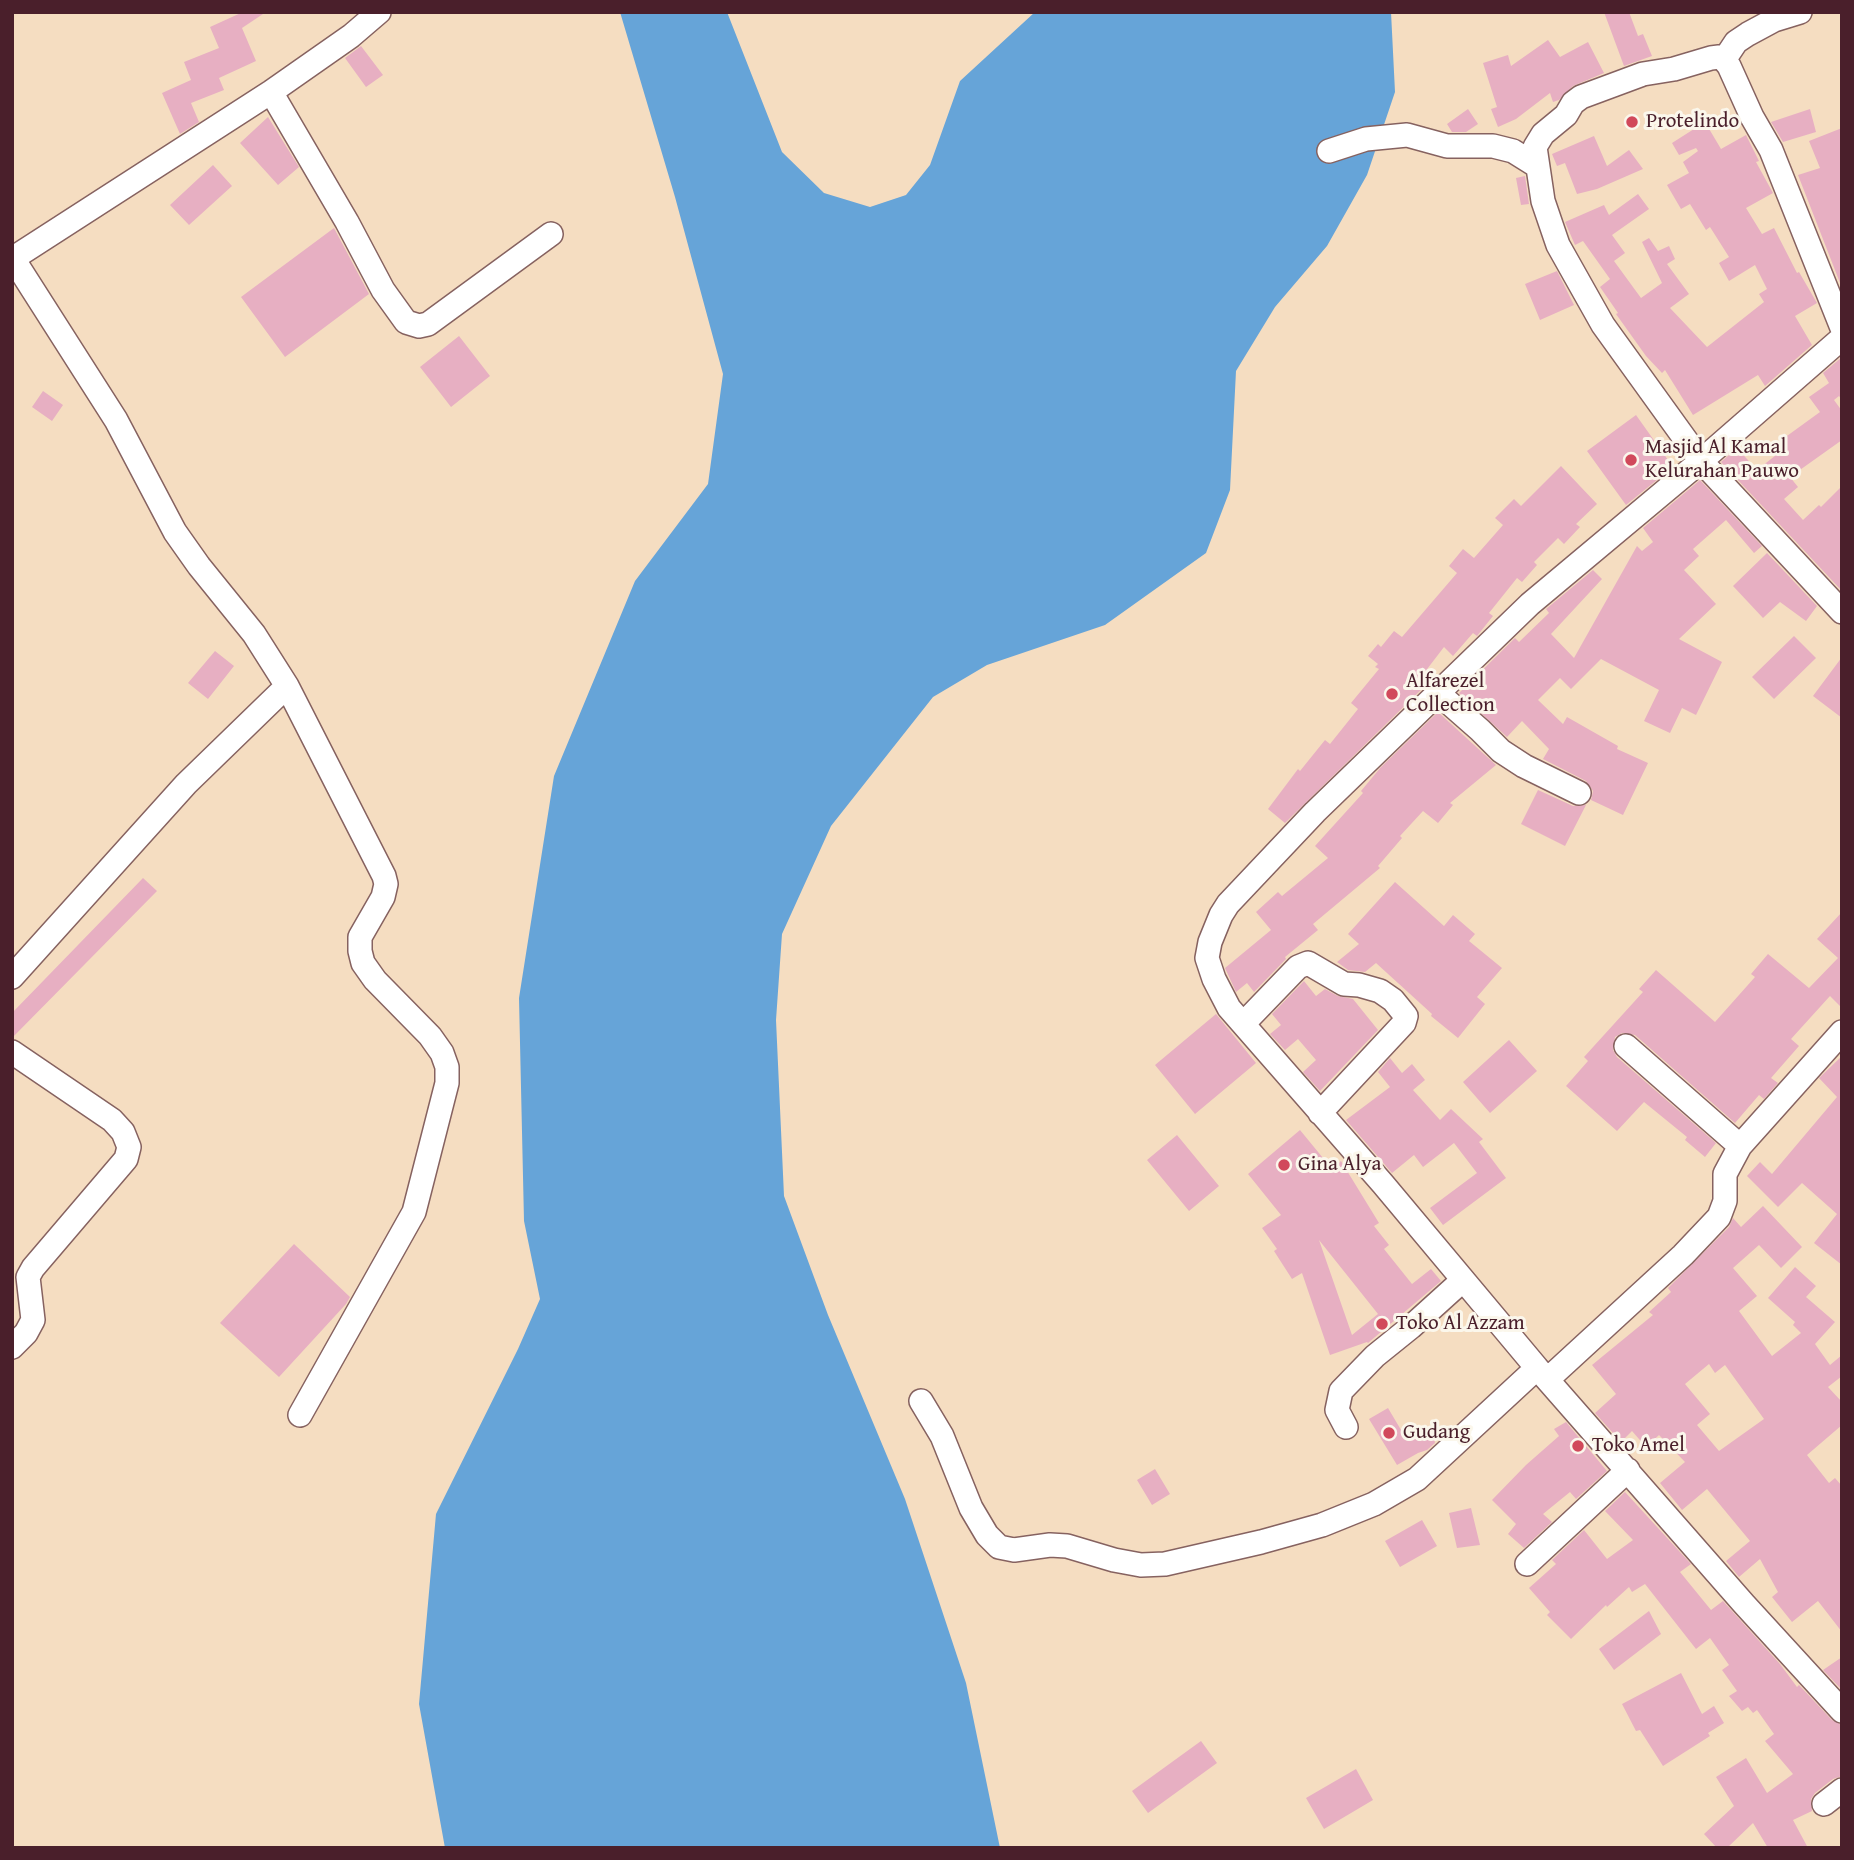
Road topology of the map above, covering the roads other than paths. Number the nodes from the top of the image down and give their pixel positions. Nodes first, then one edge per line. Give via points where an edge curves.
1 (379, 12) edge
2 (1800, 12) edge
3 (1724, 60) junction
4 (271, 92) junction
5 (1329, 151) dead end
6 (1537, 166) junction
7 (551, 234) dead end
8 (13, 258) edge
9 (1842, 328) edge
10 (1842, 338) edge
11 (1701, 461) junction
12 (1842, 612) edge
13 (287, 686) junction
14 (1439, 694) junction
15 (1579, 793) dead end
16 (12, 977) edge
17 (1244, 1023) junction
18 (1842, 1032) edge
19 (1626, 1046) dead end
20 (12, 1052) edge
21 (1320, 1113) junction
22 (1740, 1146) junction
23 (1463, 1280) junction
24 (12, 1347) edge
25 (1543, 1374) junction
26 (921, 1401) dead end
27 (300, 1415) dead end
28 (1346, 1427) dead end
29 (1628, 1470) junction
30 (1527, 1564) dead end
31 (1842, 1711) edge

1 - 4 street
2 - 3 street via 1748,34
3 - 6 street via 1712,58 1643,74 1581,97 1543,134 1535,147
3 - 9 street via 1772,150
4 - 7 street via 383,290 406,322 419,327 428,324
4 - 8 street
5 - 6 street via 1366,139 1407,135 1447,146 1493,146 1513,151
6 - 11 street via 1558,245 1583,293
8 - 13 street via 116,420 175,532 254,634
10 - 11 street
11 - 12 street
11 - 14 street via 1530,604
13 - 16 street via 186,784
13 - 27 street via 384,876 383,897 360,937 363,963 430,1036 447,1067 447,1083 414,1212
14 - 15 street via 1501,751
14 - 17 street via 1315,812 1221,915 1207,958 1229,1008
17 - 21 street
17 - 21 street via 1298,967 1308,963 1344,984 1380,991 1393,1000 1406,1016 1404,1023
18 - 22 street
19 - 22 street
20 - 24 street via 112,1120 129,1147 126,1159 33,1268 28,1277 33,1320
21 - 23 street
22 - 25 street via 1725,1174 1725,1201 1719,1217 1683,1255
23 - 25 street
23 - 28 street via 1348,1382 1337,1410
25 - 26 street via 1417,1479 1374,1504 1322,1525 1165,1564 1141,1565 1067,1546 999,1547 971,1508 942,1436
25 - 29 street
29 - 30 street
29 - 31 street

